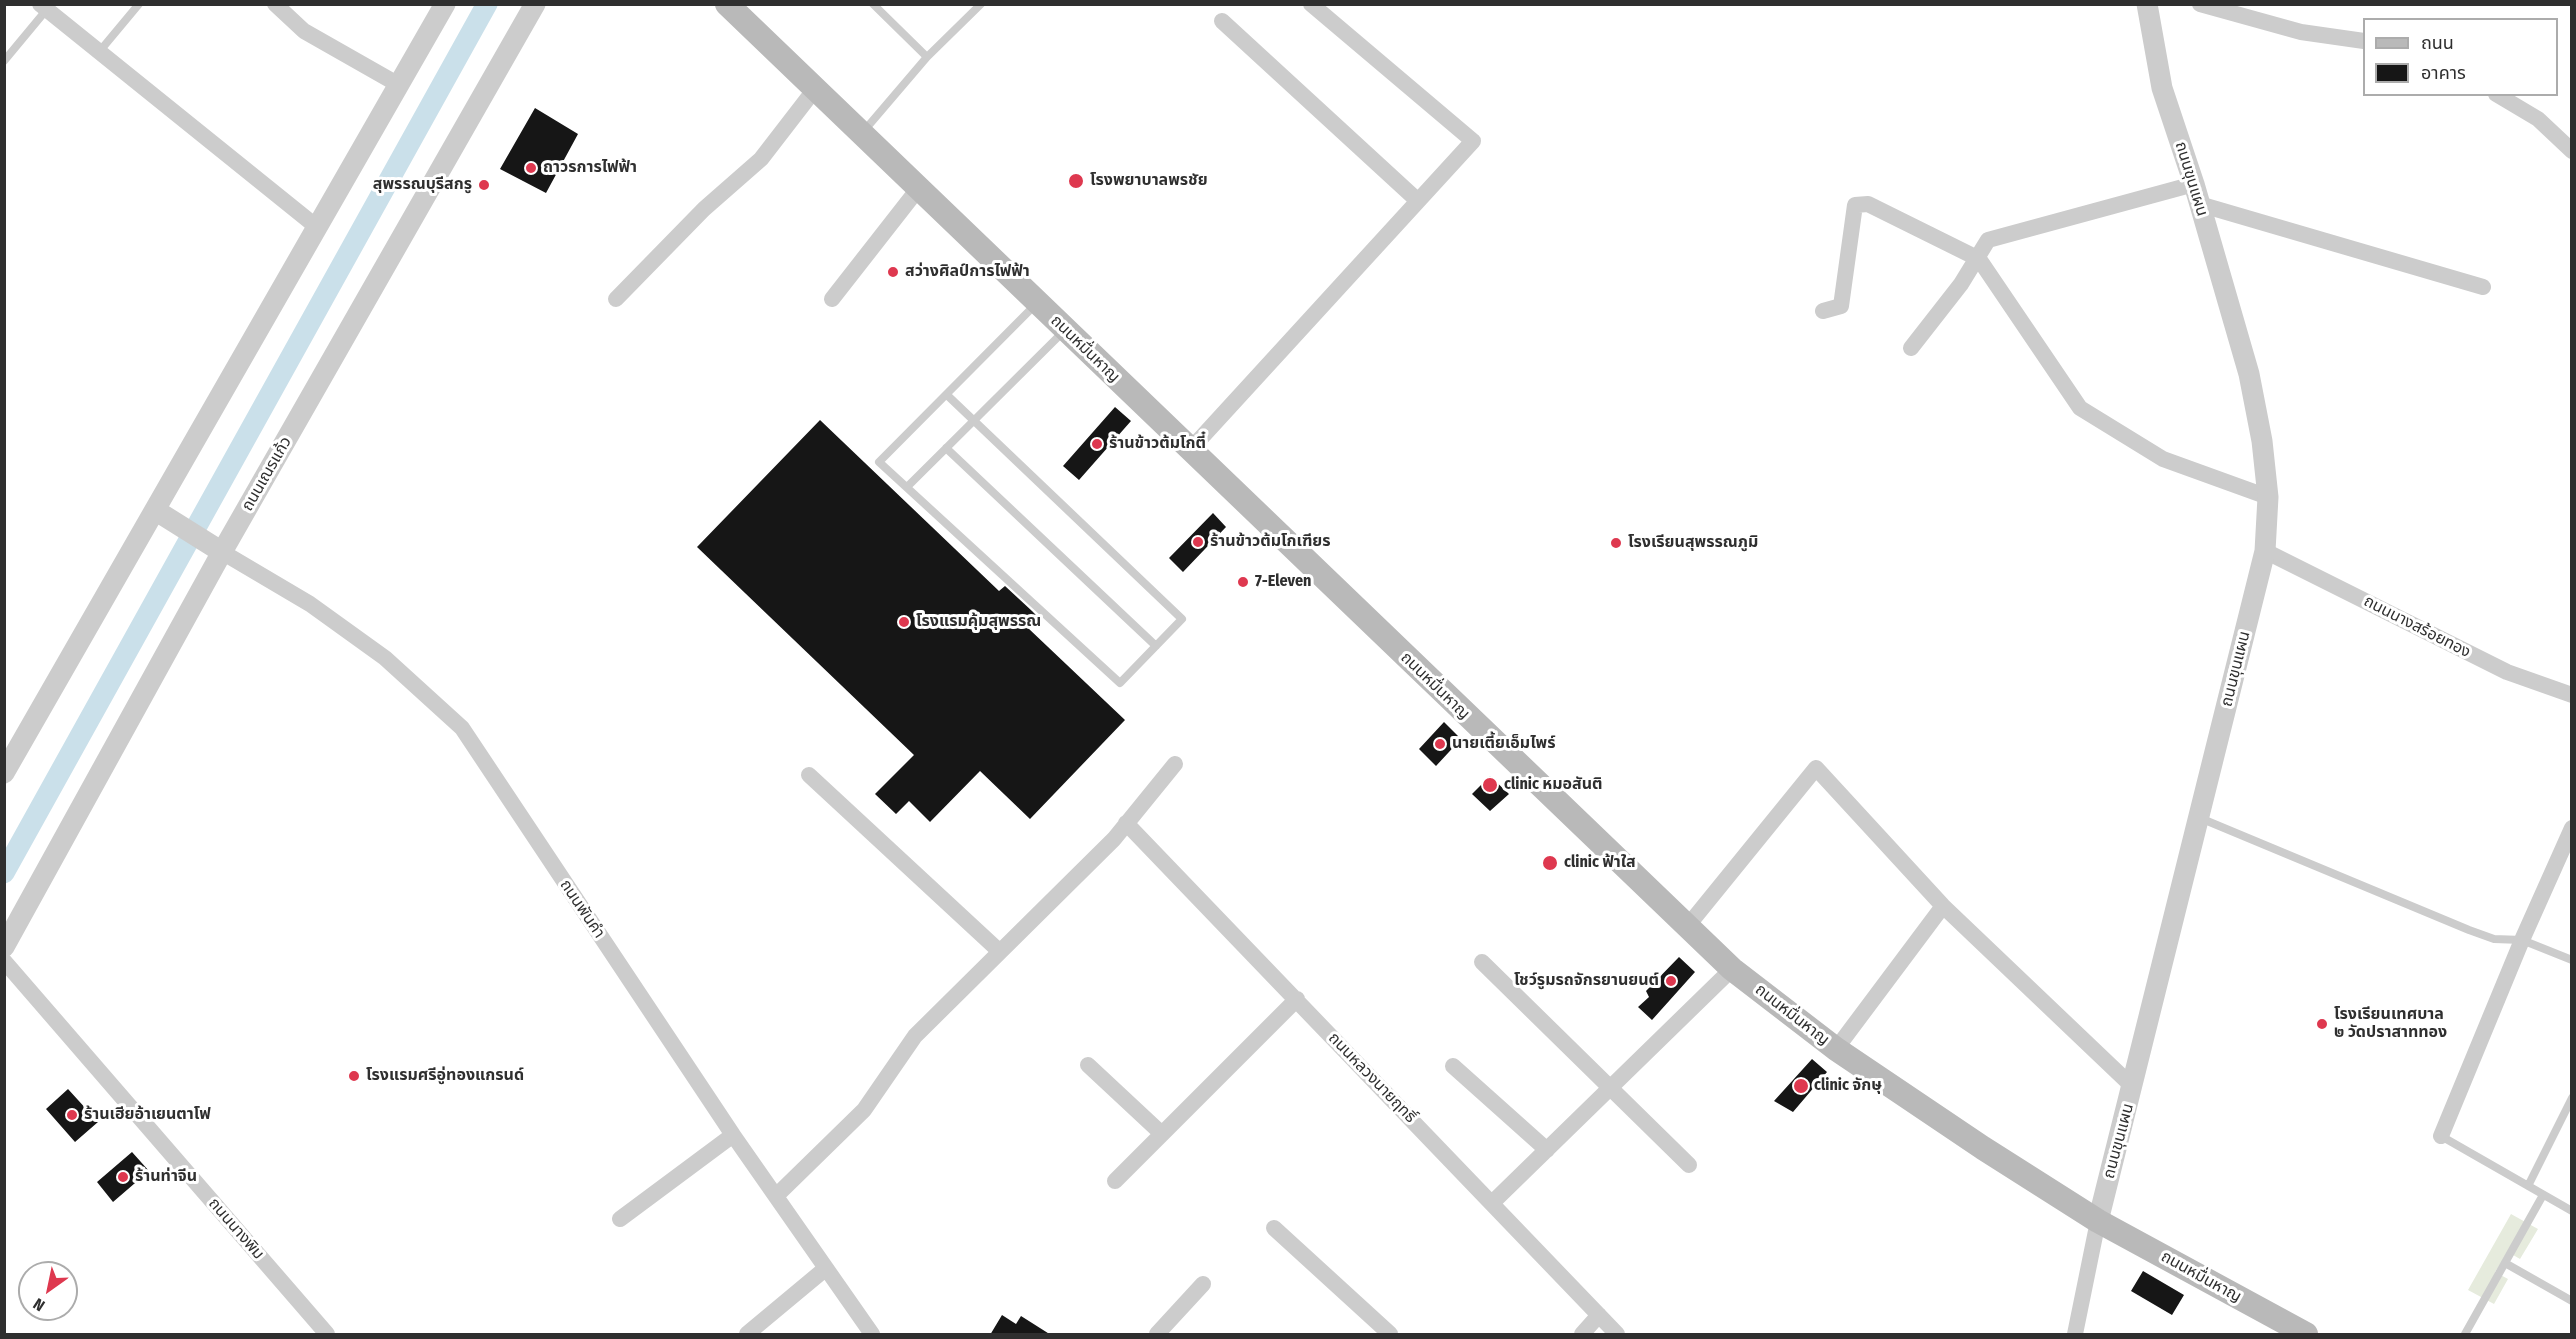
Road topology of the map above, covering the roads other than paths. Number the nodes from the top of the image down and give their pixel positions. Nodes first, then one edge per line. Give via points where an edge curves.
1 (139, 4) edge
2 (275, 4) edge
3 (445, 4) edge
4 (535, 4) edge
5 (727, 4) edge
6 (873, 4) edge
7 (981, 4) edge
8 (1311, 4) edge
9 (2147, 4) edge
10 (2200, 4) edge
11 (46, 6) edge
12 (1222, 21) dead end
13 (2363, 41) edge
14 (99, 52) junction
15 (927, 57) junction
16 (4, 61) edge
17 (399, 85) junction
18 (815, 89) junction
19 (2499, 96) edge
20 (861, 135) junction
21 (2571, 151) edge
22 (918, 189) junction
23 (2196, 194) junction
24 (1418, 201) junction
25 (318, 228) junction
26 (1979, 259) junction
27 (2483, 287) dead end
28 (616, 298) dead end
29 (832, 299) dead end
30 (1038, 302) junction
31 (1823, 311) dead end
32 (1065, 329) junction
33 (1911, 348) dead end
34 (946, 395) junction
35 (972, 421) junction
36 (946, 448) junction
37 (1190, 450) junction
38 (907, 487) junction
39 (2268, 497) junction
40 (155, 510) junction
41 (2265, 551) junction
42 (222, 552) junction
43 (1156, 646) junction
44 (2571, 696) edge
45 (1175, 764) dead end
46 (4, 772) edge
47 (809, 775) dead end
48 (2200, 817) junction
49 (1126, 823) junction
50 (2571, 828) edge
51 (1943, 906) junction
52 (1686, 928) junction
53 (2522, 940) junction
54 (4, 947) edge
55 (999, 950) junction
56 (2571, 960) edge
57 (4, 961) edge
58 (1482, 962) dead end
59 (1732, 969) junction
60 (1297, 999) junction
61 (1836, 1049) junction
62 (1088, 1065) dead end
63 (1453, 1066) dead end
64 (1610, 1085) junction
65 (2133, 1087) junction
66 (2571, 1098) edge
67 (1162, 1134) junction
68 (733, 1135) junction
69 (2441, 1136) joint
70 (1547, 1150) junction
71 (1689, 1165) dead end
72 (1115, 1180) dead end
73 (2528, 1186) junction
74 (2543, 1195) junction
75 (776, 1196) junction
76 (1492, 1203) junction
77 (2571, 1211) edge
78 (620, 1219) dead end
79 (2098, 1221) junction
80 (1274, 1228) dead end
81 (2505, 1263) junction
82 (825, 1269) junction
83 (1203, 1284) dead end
84 (2571, 1301) edge
85 (1599, 1315) junction
86 (327, 1335) edge
87 (747, 1335) edge
88 (872, 1335) edge
89 (1157, 1335) edge
90 (1390, 1335) edge
91 (1582, 1335) edge
92 (1617, 1335) edge
93 (2075, 1335) edge
94 (2306, 1335) edge
95 (2465, 1335) edge

1 - 14 lane
2 - 17 street via 304,31
3 - 17 street
4 - 42 street, ถนนเณรแก้ว
5 - 18 main road, ถนนหมื่นหาญ
6 - 15 lane
7 - 15 lane
8 - 24 street via 1473,141
9 - 23 street, ถนนขุนแผน via 2162,88
10 - 13 street via 2301,32
11 - 14 street
11 - 16 lane
12 - 24 street
14 - 25 street
15 - 20 lane
17 - 25 street
18 - 20 main road, ถนนหมื่นหาญ
18 - 28 street via 761,159 704,209
19 - 21 street via 2538,119
20 - 22 main road, ถนนหมื่นหาญ
22 - 29 street
22 - 30 main road, ถนนหมื่นหาญ
23 - 26 street via 1988,240
23 - 27 street
23 - 39 street, ถนนขุนแผน via 2249,374
24 - 37 street
25 - 40 street
26 - 31 street via 1868,204 1855,205 1841,306
26 - 33 street
26 - 39 street via 2080,408 2163,459
30 - 32 main road, ถนนหมื่นหาญ
30 - 34 lane
32 - 35 lane
32 - 37 main road, ถนนหมื่นหาญ
34 - 35 lane
34 - 38 lane via 879,462
35 - 36 lane
35 - 43 lane via 1182,619
36 - 38 lane
36 - 43 lane
37 - 52 main road, ถนนหมื่นหาญ
38 - 43 lane via 1120,683
39 - 41 street, ถนนขุนแผน
40 - 42 street
40 - 46 street
41 - 44 street, ถนนนางสร้อยทอง via 2507,672
41 - 48 street, ถนนขุนแผน
42 - 54 street, ถนนเณรแก้ว
42 - 68 street, ถนนพันคำ via 310,604 385,658 462,728
45 - 49 street
47 - 55 street
48 - 53 lane via 2477,933 2494,939
48 - 65 street, ถนนขุนแผน
49 - 55 street
49 - 60 street, ถนนหลวงนายฤทธิ์
50 - 53 street
51 - 52 street via 1816,768
51 - 61 street
51 - 65 street
52 - 59 main road, ถนนหมื่นหาญ
53 - 56 lane
53 - 69 street
55 - 75 street via 915,1036 864,1110
57 - 86 street, ถนนนางพิม
58 - 64 street
59 - 61 main road, ถนนหมื่นหาญ
59 - 64 street
60 - 67 street
60 - 76 street, ถนนหลวงนายฤทธิ์
61 - 79 main road, ถนนหมื่นหาญ
62 - 67 street
63 - 70 street
64 - 70 street
64 - 71 street
65 - 79 street, ถนนขุนแผน
66 - 73 lane
67 - 72 street
68 - 75 street, ถนนพันคำ
68 - 78 street
69 - 73 lane
70 - 76 street
73 - 74 lane
74 - 77 lane
74 - 81 lane
75 - 82 street, ถนนพันคำ
76 - 85 street, ถนนหลวงนายฤทธิ์
79 - 93 street, ถนนขุนแผน
79 - 94 main road, ถนนหมื่นหาญ
80 - 90 street
81 - 84 lane
81 - 95 lane
82 - 87 street
82 - 88 street, ถนนพันคำ
83 - 89 street
85 - 91 street
85 - 92 street, ถนนหลวงนายฤทธิ์

